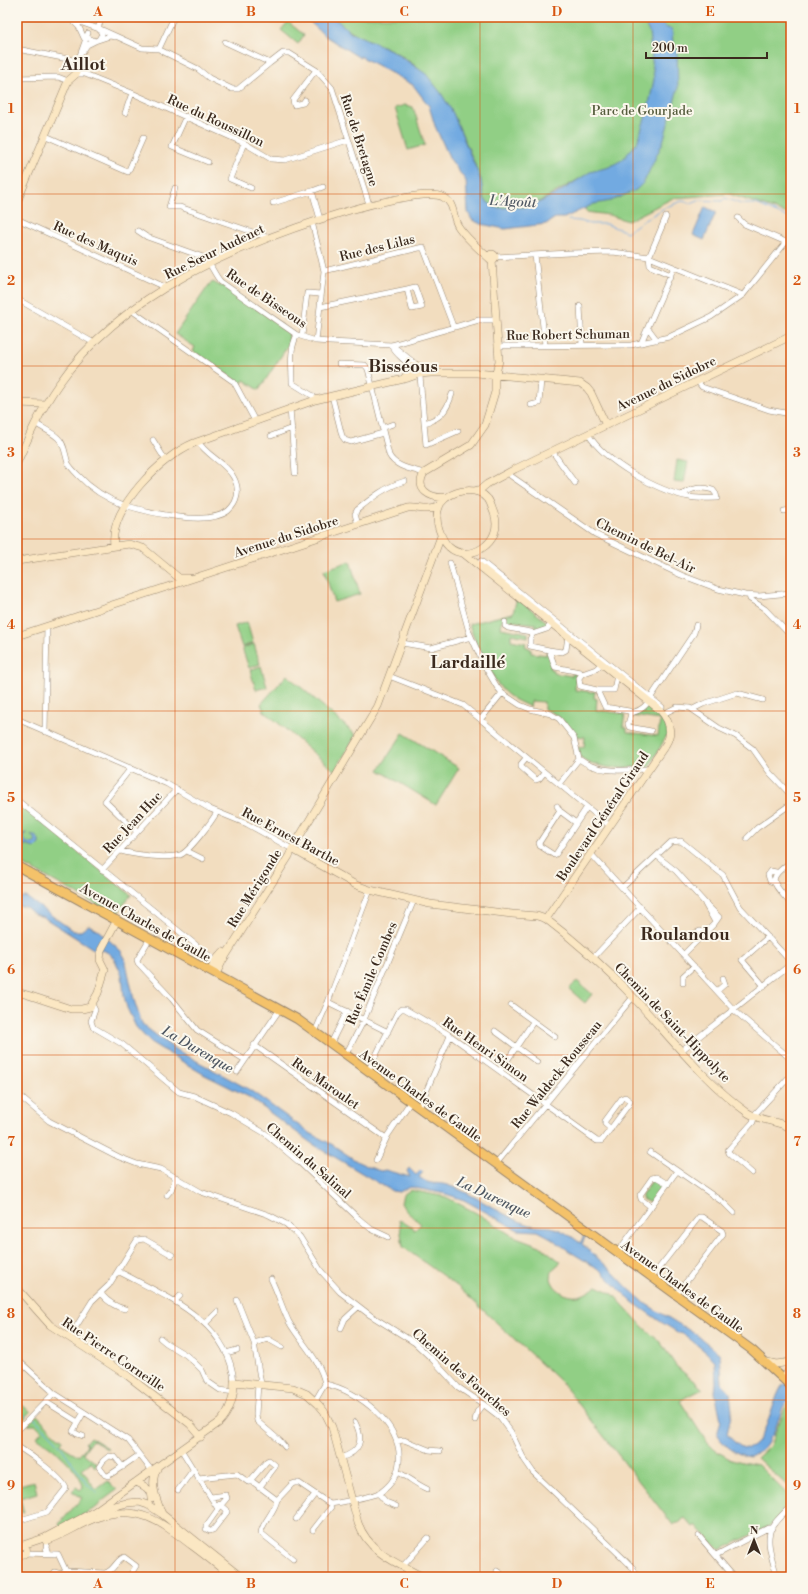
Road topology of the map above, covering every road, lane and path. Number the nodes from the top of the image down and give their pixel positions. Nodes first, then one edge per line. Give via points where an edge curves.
1 (102, 17) edge
2 (175, 17) edge
3 (68, 18) edge
4 (96, 28) junction
5 (118, 37) junction
6 (90, 38) junction
7 (225, 42) dead end
8 (159, 48) junction
9 (17, 49) edge
10 (81, 54) junction
11 (78, 61) junction
12 (270, 63) junction
13 (316, 70) junction
14 (76, 74) junction
15 (17, 78) edge
16 (68, 81) junction
17 (132, 93) junction
18 (305, 100) dead end
19 (125, 113) dead end
20 (186, 116) junction
21 (46, 136) junction
22 (143, 138) dead end
23 (348, 140) junction
24 (244, 143) junction
25 (208, 162) dead end
26 (175, 188) dead end
27 (251, 188) dead end
28 (322, 188) dead end
29 (20, 189) edge
30 (312, 192) junction
31 (17, 202) edge
32 (273, 203) dead end
33 (369, 204) junction
34 (666, 217) dead end
35 (738, 218) dead end
36 (17, 219) edge
37 (320, 219) junction
38 (312, 222) junction
39 (138, 231) dead end
40 (267, 238) junction
41 (535, 255) junction
42 (650, 257) junction
43 (492, 258) junction
44 (210, 264) junction
45 (674, 267) junction
46 (324, 271) junction
47 (671, 274) junction
48 (166, 287) junction
49 (407, 289) dead end
50 (321, 294) junction
51 (743, 295) junction
52 (17, 299) edge
53 (580, 306) dead end
54 (320, 307) junction
55 (131, 310) junction
56 (495, 320) junction
57 (453, 326) junction
58 (648, 328) junction
59 (300, 336) junction
60 (791, 336) edge
61 (657, 340) junction
62 (316, 341) junction
63 (94, 343) junction
64 (641, 343) junction
65 (392, 345) junction
66 (545, 345) junction
67 (582, 345) junction
68 (498, 346) junction
69 (339, 364) dead end
70 (416, 371) junction
71 (496, 374) junction
72 (541, 380) junction
73 (697, 381) junction
74 (372, 386) junction
75 (452, 394) dead end
76 (332, 396) junction
77 (315, 400) junction
78 (17, 403) edge
79 (531, 405) dead end
80 (43, 407) junction
81 (290, 408) junction
82 (791, 414) edge
83 (255, 420) junction
84 (35, 423) junction
85 (424, 423) junction
86 (393, 424) dead end
87 (606, 425) junction
88 (292, 428) junction
89 (383, 430) junction
90 (458, 431) dead end
91 (588, 434) junction
92 (271, 436) dead end
93 (153, 440) dead end
94 (198, 441) junction
95 (552, 451) junction
96 (166, 461) junction
97 (17, 463) edge
98 (424, 472) junction
99 (509, 472) junction
100 (295, 473) dead end
101 (405, 481) dead end
102 (490, 482) junction
103 (575, 483) dead end
104 (474, 491) junction
105 (681, 495) junction
106 (435, 497) junction
107 (447, 497) junction
108 (488, 499) junction
109 (125, 505) junction
110 (440, 505) junction
111 (415, 508) junction
112 (791, 510) edge
113 (784, 511) dead end
114 (358, 525) junction
115 (438, 526) junction
116 (441, 536) junction
117 (114, 545) junction
118 (451, 549) junction
119 (480, 549) junction
120 (463, 553) junction
121 (17, 561) edge
122 (433, 561) junction
123 (450, 564) dead end
124 (482, 564) junction
125 (174, 575) junction
126 (203, 575) junction
127 (165, 587) junction
128 (791, 593) edge
129 (749, 596) junction
130 (553, 621) junction
131 (505, 622) dead end
132 (696, 625) dead end
133 (47, 626) junction
134 (532, 634) junction
135 (17, 636) edge
136 (568, 636) junction
137 (791, 636) edge
138 (471, 637) junction
139 (402, 643) junction
140 (549, 650) junction
141 (603, 662) junction
142 (582, 674) junction
143 (617, 675) junction
144 (389, 676) junction
145 (598, 690) junction
146 (502, 694) junction
147 (650, 700) junction
148 (763, 700) dead end
149 (693, 709) junction
150 (663, 710) junction
151 (631, 713) junction
152 (17, 719) edge
153 (481, 719) junction
154 (651, 731) dead end
155 (45, 732) junction
156 (526, 758) junction
157 (579, 759) junction
158 (131, 768) junction
159 (648, 770) junction
160 (544, 773) junction
161 (559, 784) junction
162 (177, 789) junction
163 (791, 795) edge
164 (17, 800) edge
165 (791, 804) edge
166 (557, 806) dead end
167 (587, 807) junction
168 (560, 811) junction
169 (217, 812) junction
170 (576, 823) junction
171 (610, 826) junction
172 (137, 832) junction
173 (748, 838) dead end
174 (292, 849) junction
175 (121, 851) junction
176 (187, 851) junction
177 (591, 854) junction
178 (659, 855) junction
179 (203, 859) dead end
180 (791, 862) edge
181 (17, 866) edge
182 (102, 870) junction
183 (623, 887) junction
184 (370, 890) junction
185 (414, 900) junction
186 (791, 904) edge
187 (641, 907) junction
188 (546, 919) junction
189 (117, 920) junction
190 (768, 937) junction
191 (150, 938) junction
192 (684, 954) junction
193 (593, 958) junction
194 (791, 963) edge
195 (214, 966) junction
196 (694, 966) junction
197 (723, 978) dead end
198 (683, 983) dead end
199 (764, 986) junction
200 (717, 991) junction
201 (17, 992) edge
202 (633, 997) junction
203 (328, 1002) junction
204 (92, 1004) junction
205 (510, 1005) dead end
206 (280, 1009) junction
207 (734, 1010) junction
208 (346, 1011) junction
209 (364, 1020) junction
210 (533, 1022) junction
211 (494, 1031) dead end
212 (315, 1032) junction
213 (388, 1032) junction
214 (450, 1036) junction
215 (555, 1038) dead end
216 (330, 1043) junction
217 (254, 1045) junction
218 (516, 1046) junction
219 (682, 1050) junction
220 (346, 1054) junction
221 (790, 1057) edge
222 (245, 1060) junction
223 (537, 1062) dead end
224 (368, 1070) junction
225 (500, 1071) junction
226 (237, 1072) dead end
227 (791, 1075) edge
228 (17, 1094) edge
229 (411, 1102) junction
230 (546, 1104) junction
231 (420, 1108) junction
232 (755, 1116) junction
233 (791, 1128) edge
234 (611, 1129) junction
235 (386, 1138) junction
236 (650, 1152) dead end
237 (376, 1160) dead end
238 (496, 1164) junction
239 (677, 1171) junction
240 (752, 1173) dead end
241 (176, 1177) junction
242 (668, 1184) junction
243 (167, 1196) dead end
244 (651, 1207) junction
245 (734, 1213) dead end
246 (388, 1237) dead end
247 (617, 1253) junction
248 (172, 1255) dead end
249 (118, 1271) junction
250 (651, 1278) junction
251 (271, 1279) dead end
252 (17, 1288) edge
253 (101, 1294) junction
254 (676, 1295) junction
255 (180, 1296) dead end
256 (237, 1300) dead end
257 (175, 1301) junction
258 (358, 1307) junction
259 (125, 1309) dead end
260 (217, 1312) dead end
261 (205, 1324) junction
262 (341, 1328) dead end
263 (69, 1338) junction
264 (160, 1338) dead end
265 (254, 1343) junction
266 (282, 1347) dead end
267 (237, 1350) dead end
268 (226, 1353) junction
269 (17, 1359) edge
270 (767, 1362) junction
271 (791, 1362) edge
272 (791, 1366) edge
273 (234, 1382) junction
274 (787, 1382) edge
275 (259, 1384) junction
276 (325, 1384) junction
277 (234, 1392) junction
278 (54, 1393) junction
279 (315, 1401) junction
280 (46, 1402) junction
281 (484, 1404) junction
282 (84, 1412) junction
283 (475, 1420) dead end
284 (78, 1422) junction
285 (355, 1422) dead end
286 (17, 1431) edge
287 (83, 1436) dead end
288 (201, 1437) junction
289 (397, 1441) junction
290 (17, 1446) edge
291 (285, 1447) dead end
292 (182, 1450) junction
293 (440, 1451) dead end
294 (139, 1455) junction
295 (340, 1458) junction
296 (123, 1467) junction
297 (193, 1470) junction
298 (154, 1471) junction
299 (397, 1472) junction
300 (198, 1478) junction
301 (136, 1482) junction
302 (249, 1482) junction
303 (128, 1488) junction
304 (260, 1488) junction
305 (427, 1489) dead end
306 (178, 1490) dead end
307 (315, 1494) junction
308 (378, 1494) junction
309 (152, 1497) junction
310 (213, 1499) junction
311 (352, 1499) junction
312 (277, 1500) junction
313 (127, 1503) junction
314 (331, 1504) junction
315 (396, 1506) dead end
316 (791, 1506) edge
317 (219, 1507) junction
318 (95, 1511) junction
319 (134, 1513) junction
320 (296, 1519) dead end
321 (17, 1521) edge
322 (772, 1528) junction
323 (312, 1530) dead end
324 (699, 1536) dead end
325 (428, 1538) dead end
326 (47, 1541) junction
327 (21, 1549) edge
328 (48, 1553) junction
329 (716, 1555) junction
330 (293, 1559) dead end
331 (403, 1566) junction
332 (66, 1570) junction
333 (410, 1570) junction
334 (497, 1570) dead end
335 (54, 1572) dead end
336 (129, 1577) edge
337 (232, 1577) edge
338 (241, 1577) edge
339 (404, 1577) edge
340 (423, 1577) edge
341 (499, 1577) edge
342 (637, 1577) edge
343 (734, 1577) edge
344 (777, 1577) edge

1 - 4 street
2 - 8 street
3 - 4 street
3 - 6 street
4 - 5 street
4 - 6 street via 90,29
4 - 6 street via 102,34
5 - 6 street
5 - 8 street via 142,48
6 - 10 street
6 - 10 street
7 - 12 street
8 - 12 street via 162,52 232,89 238,89
9 - 11 street
10 - 11 street
11 - 14 street
12 - 13 street, Rue de Bretagne via 283,53 289,53
13 - 18 street via 293,100 294,105
13 - 23 street, Rue de Bretagne via 332,88
14 - 16 street
14 - 17 street, Rue du Roussillon via 85,74
15 - 16 street via 58,77
16 - 21 street
17 - 19 street
17 - 20 street, Rue du Roussillon
20 - 24 street, Rue du Roussillon
20 - 25 street via 172,147
21 - 22 street via 128,172
21 - 29 street
23 - 24 street, Rue du Roussillon via 285,160 271,159
23 - 33 street, Rue de Bretagne
24 - 27 street via 230,179
26 - 40 street via 169,207 180,207
28 - 30 street
29 - 31 street
30 - 32 street
30 - 37 street
33 - 37 street, Rue Sœur Audenet
33 - 43 street, Rue Sœur Audenet via 434,195 443,197 452,206 459,228
34 - 42 street
35 - 51 street, Rue Robert Schuman via 744,224 786,242
36 - 48 street, Rue des Maquis
37 - 38 street, Rue Sœur Audenet
38 - 40 street, Rue Sœur Audenet
38 - 46 street
39 - 44 street via 147,237 203,257
40 - 44 street, Rue Sœur Audenet
41 - 42 street via 613,252
41 - 43 street
41 - 66 street
42 - 45 street
42 - 47 street via 650,266
43 - 56 street
44 - 48 street, Rue Sœur Audenet
44 - 59 street, Rue de Bisseous via 221,282
45 - 47 street
45 - 51 street
46 - 50 street
46 - 57 street, Rue des Lilas via 424,247
47 - 58 street
48 - 55 street, Rue Sœur Audenet
49 - 54 street
50 - 54 street
50 - 59 street via 307,292
51 - 61 street, Rue Robert Schuman via 704,321
52 - 63 street
53 - 67 street
54 - 62 street
55 - 63 street, Rue Sœur Audenet
55 - 83 street via 234,382
56 - 57 street, Rue de Bisseous via 478,320
56 - 68 street
57 - 65 street, Rue de Bisseous
58 - 61 street
58 - 64 street
59 - 62 street, Rue de Bisseous
59 - 77 street via 293,343 292,383 313,396
60 - 73 street, Avenue du Sidobre
61 - 64 street, Rue Robert Schuman
62 - 65 street, Rue de Bisseous
63 - 80 street, Rue Sœur Audenet via 66,374
64 - 67 street, Rue Robert Schuman
65 - 70 street via 395,352
66 - 67 street, Rue Robert Schuman
66 - 68 street, Rue Robert Schuman
68 - 71 street via 499,361
69 - 74 street via 365,365
70 - 71 street
70 - 74 street via 404,378
70 - 85 street via 420,376
71 - 72 street
71 - 98 street via 495,392 485,425 471,445
72 - 79 street via 540,403
72 - 87 street via 585,386
73 - 82 street via 702,387 769,410
73 - 87 street, Avenue du Sidobre
74 - 76 street
74 - 89 street
75 - 85 street via 444,412 434,421
76 - 77 street
76 - 89 street via 345,440 351,442
77 - 81 street
78 - 80 street
80 - 84 street, Rue Sœur Audenet
81 - 83 street
81 - 88 street
83 - 94 street
84 - 97 street, Rue Sœur Audenet
84 - 109 street via 59,439 68,463 83,480 94,489
85 - 90 street via 426,445
86 - 89 street
87 - 91 street, Avenue du Sidobre
88 - 92 street
88 - 100 street
89 - 98 street via 392,460
91 - 95 street, Avenue du Sidobre
91 - 105 street via 624,468 644,481
93 - 96 street
94 - 96 street via 183,448
94 - 109 street via 234,477 238,493 236,503 227,512 217,516 189,518 149,512
95 - 99 street, Avenue du Sidobre
95 - 103 street
96 - 109 street via 145,480
98 - 106 street via 420,478 421,488
99 - 102 street, Avenue du Sidobre
99 - 129 street, Chemin de Bel-Air via 511,476 601,537 692,580
101 - 114 street via 390,485 357,510 355,514
102 - 104 street, Avenue du Sidobre
102 - 108 street
104 - 107 street
104 - 108 street
105 - 105 street via 700,487 713,490 716,498
106 - 107 street
106 - 110 street
107 - 110 street
108 - 119 street via 495,516 496,530 490,543
109 - 117 street via 117,522
110 - 111 street, Avenue du Sidobre via 432,509
110 - 115 street via 436,514
111 - 114 street, Avenue du Sidobre via 408,508
111 - 115 street via 428,513
112 - 113 street
114 - 126 street, Avenue du Sidobre
115 - 116 street
116 - 118 street
116 - 122 street
117 - 121 street
117 - 125 street via 129,544 143,548
118 - 120 street
118 - 122 street via 441,552
119 - 120 street
119 - 124 street via 477,555
120 - 124 street
122 - 139 street
123 - 138 street
124 - 130 street
125 - 126 street via 185,579
125 - 127 street via 173,583
126 - 127 street, Avenue du Sidobre
127 - 133 street, Avenue du Sidobre
128 - 129 street, Chemin de Bel-Air
129 - 137 street
130 - 134 street via 547,629
130 - 136 street
130 - 141 street
131 - 134 street via 506,628 529,631
132 - 147 street via 694,633
133 - 135 street, Avenue du Sidobre
133 - 155 street
134 - 140 street via 530,646
136 - 140 street via 566,650
136 - 141 street
138 - 139 street via 431,648
138 - 146 street
139 - 144 street
140 - 142 street via 556,667
141 - 142 street via 596,669
141 - 143 street
141 - 147 street
142 - 145 street via 579,678 580,686
143 - 145 street via 614,690
143 - 147 street
144 - 153 street via 461,703
144 - 174 street via 373,715
145 - 151 street via 605,706
146 - 153 street
146 - 157 street via 525,707 551,714 559,719 574,738
147 - 150 street
147 - 151 street via 644,708
148 - 149 street via 737,693
149 - 150 street via 679,706
149 - 163 street via 714,725 748,744
150 - 159 street, Boulevard Général Giraud via 669,725 668,742
151 - 154 street via 629,727
152 - 155 street, Rue Ernest Barthe
153 - 156 street
155 - 158 street, Rue Ernest Barthe
156 - 160 street
156 - 160 street via 521,767 536,780
157 - 159 street via 604,769
157 - 161 street
158 - 162 street, Rue Ernest Barthe
158 - 172 street via 105,802
159 - 171 street, Boulevard Général Giraud
160 - 161 street
161 - 167 street
162 - 169 street, Rue Ernest Barthe
162 - 172 street, Rue Jean Huc
164 - 182 street, Avenue Charles de Gaulle
165 - 173 street via 756,828
166 - 168 street
167 - 170 street
167 - 171 street
168 - 170 street
168 - 170 street via 539,843 540,846 556,854
169 - 174 street, Rue Ernest Barthe via 247,824
169 - 176 street
171 - 177 street, Boulevard Général Giraud
172 - 175 street, Rue Jean Huc
174 - 184 street, Rue Ernest Barthe via 356,885
174 - 195 street, Rue Mérigonde
174 - 195 street, Rue Mérigonde via 223,960
175 - 176 street via 155,856 180,855
175 - 182 street, Rue Jean Huc
176 - 179 street
177 - 183 street
177 - 188 street, Boulevard Général Giraud
178 - 183 street
178 - 190 street via 671,842 680,841 712,865 724,877 740,907
178 - 192 street via 719,916
180 - 186 street via 776,872 774,882
181 - 189 main road, Avenue Charles de Gaulle
182 - 195 street, Avenue Charles de Gaulle via 211,957
183 - 187 street
184 - 185 street, Rue Ernest Barthe
184 - 203 street
185 - 188 street, Rue Ernest Barthe
185 - 209 street, Rue Émile Combes
187 - 192 street
187 - 193 street
188 - 193 street, Chemin de Saint-Hippolyte
189 - 191 main road, Avenue Charles de Gaulle
189 - 204 street via 101,950 100,960 105,970
190 - 194 street
190 - 199 street via 742,960
191 - 195 main road, Avenue Charles de Gaulle via 199,965
191 - 222 street via 137,960 138,963 197,1030
192 - 196 street
193 - 202 street, Chemin de Saint-Hippolyte
194 - 199 street
195 - 206 main road, Avenue Charles de Gaulle
196 - 198 street via 682,976
196 - 200 street
197 - 200 street via 725,983
199 - 207 street
200 - 207 street
201 - 204 street via 78,1010 86,1009
202 - 219 street, Chemin de Saint-Hippolyte
202 - 230 street, Rue Waldeck-Rousseau
203 - 208 street
203 - 212 street
204 - 246 street, Chemin du Salinal via 95,1010 91,1022 93,1027 122,1044 179,1092 231,1113 266,1134 358,1218
205 - 210 street
206 - 212 main road, Avenue Charles de Gaulle
206 - 217 street
207 - 219 street
207 - 221 street
208 - 209 street
208 - 216 street
209 - 213 street
209 - 220 street, Rue Émile Combes
210 - 215 street
210 - 218 street
211 - 218 street
212 - 216 main road, Avenue Charles de Gaulle
213 - 214 street, Rue Henri Simon via 398,1011 405,1009
213 - 224 street, Rue Henri Simon
214 - 225 street, Rue Henri Simon
214 - 231 street
216 - 220 main road, Avenue Charles de Gaulle
217 - 222 street
217 - 235 street, Rue Maroulet
218 - 223 street
218 - 225 street
219 - 232 street, Chemin de Saint-Hippolyte via 717,1087
220 - 224 main road, Avenue Charles de Gaulle
222 - 226 street
224 - 229 main road, Avenue Charles de Gaulle
225 - 230 street, Rue Henri Simon
227 - 232 street
228 - 241 street, Chemin des Fourches via 56,1125 125,1159 158,1168
229 - 231 main road, Avenue Charles de Gaulle
229 - 235 street
230 - 234 street, Rue Henri Simon via 597,1141 602,1140
230 - 238 street, Rue Waldeck-Rousseau
231 - 238 main road, Avenue Charles de Gaulle
232 - 233 street, Chemin de Saint-Hippolyte
232 - 240 street via 728,1152
234 - 234 street, Rue Henri Simon via 630,1103 625,1097 605,1121
235 - 237 street
236 - 239 street
238 - 247 main road, Avenue Charles de Gaulle
239 - 242 street
239 - 245 street via 724,1203
241 - 243 street
241 - 258 street, Chemin des Fourches via 201,1192 264,1213 286,1224 300,1237 324,1275
242 - 244 street
242 - 244 street via 655,1177 648,1183 640,1196
244 - 247 street
247 - 250 main road, Avenue Charles de Gaulle
248 - 249 street via 144,1239 139,1239
249 - 253 street
249 - 257 street
250 - 254 main road, Avenue Charles de Gaulle
250 - 254 street via 699,1217 702,1217 723,1234
251 - 276 street via 286,1315 317,1363
252 - 263 street, Rue Pierre Corneille via 50,1325
253 - 259 street via 106,1300
253 - 263 street via 92,1301
254 - 270 main road, Avenue Charles de Gaulle
255 - 257 street
256 - 265 street
257 - 261 street
258 - 262 street via 345,1319
258 - 281 street, Chemin des Fourches via 415,1343 458,1387
260 - 261 street
261 - 268 street
263 - 288 street, Rue Pierre Corneille via 152,1394 190,1424
264 - 277 street via 194,1362 202,1370 207,1381 220,1390
265 - 266 street via 268,1339
265 - 275 street
267 - 268 street
268 - 273 street
269 - 278 street
270 - 271 street
270 - 274 main road, Avenue Charles de Gaulle
272 - 274 street
273 - 275 street
273 - 277 street
275 - 279 street via 294,1388
275 - 291 street via 256,1420
276 - 279 street
276 - 289 street via 345,1390 365,1403 385,1421
277 - 288 street via 230,1409 224,1418
278 - 280 street
278 - 282 street
279 - 295 street via 330,1423
280 - 284 street
280 - 286 street
281 - 283 street via 477,1412
281 - 342 street, Chemin des Fourches via 508,1427 533,1472 628,1563
282 - 284 street
282 - 294 street via 128,1440
284 - 287 street via 73,1430
285 - 295 street via 360,1435 359,1444 350,1454
288 - 292 street
289 - 293 street via 404,1440
289 - 299 street
290 - 321 street via 63,1482 66,1488 48,1512
292 - 297 street
292 - 298 street
294 - 296 street
294 - 298 street
295 - 311 street
296 - 296 street via 107,1476 99,1467 109,1456 115,1457
297 - 300 street
297 - 306 street
298 - 301 street
298 - 309 street
299 - 305 street
299 - 308 street
300 - 302 street via 234,1474
300 - 310 street
301 - 303 street
301 - 309 street via 145,1486
302 - 304 street
302 - 304 street via 269,1460 275,1467
303 - 313 street
303 - 318 street
304 - 312 street
307 - 312 street via 295,1482
307 - 314 street
307 - 320 street
308 - 311 street
308 - 315 street via 386,1502
309 - 313 street via 140,1502
309 - 319 street
309 - 338 street via 162,1514
310 - 317 street
310 - 317 street via 226,1495 227,1498
311 - 314 street
311 - 331 street via 360,1528 368,1542 381,1554
312 - 330 street via 274,1511 261,1528 261,1533
313 - 318 street
313 - 319 street
314 - 323 street
316 - 322 street
317 - 317 street via 206,1526 210,1531 227,1512
318 - 327 street
319 - 326 street via 114,1513 99,1517
319 - 337 street via 165,1525
322 - 329 street
322 - 344 street via 770,1547
324 - 329 street
325 - 331 street
326 - 327 street
326 - 328 street
327 - 328 street
328 - 332 street via 59,1555
329 - 343 street
331 - 333 street
332 - 335 street via 62,1574
332 - 336 street via 107,1573 123,1557 136,1566
333 - 339 street
333 - 340 street
334 - 341 street via 500,1573

